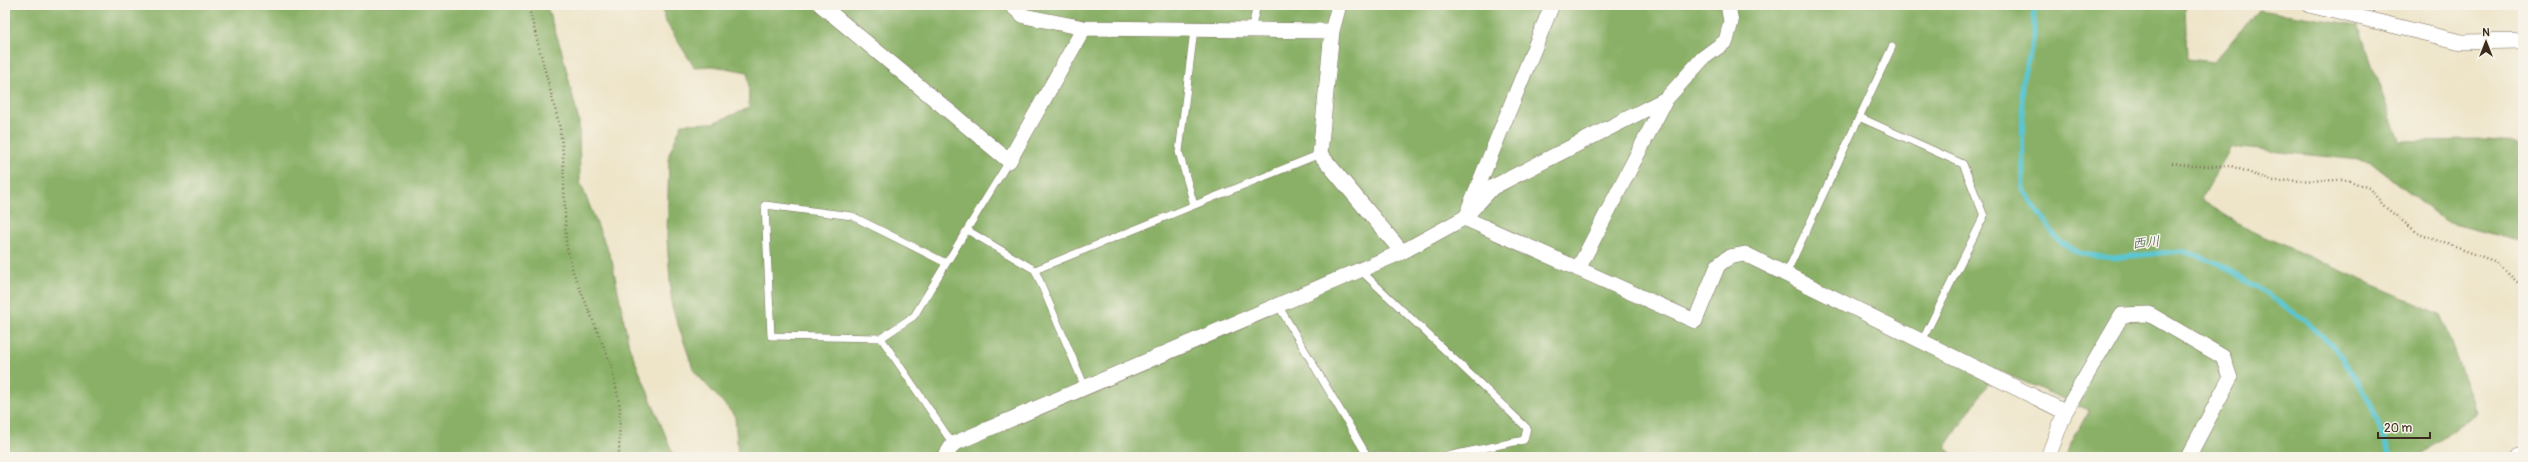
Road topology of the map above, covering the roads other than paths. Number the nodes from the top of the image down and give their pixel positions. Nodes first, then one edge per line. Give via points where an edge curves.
1 (821, 5) edge
2 (1011, 5) edge
3 (1257, 5) edge
4 (1339, 5) edge
5 (1552, 5) edge
6 (1728, 5) edge
7 (2309, 5) edge
8 (1084, 28) junction
9 (1194, 30) junction
10 (1251, 30) junction
11 (1332, 31) junction
12 (2523, 41) edge
13 (1892, 47) dead end
14 (1666, 100) junction
15 (1859, 118) junction
16 (1320, 154) junction
17 (1009, 160) junction
18 (1194, 205) junction
19 (1464, 218) junction
20 (967, 230) junction
21 (1402, 252) junction
22 (946, 263) junction
23 (1578, 269) junction
24 (1035, 270) junction
25 (1360, 270) junction
26 (1786, 274) junction
27 (1278, 305) junction
28 (881, 338) junction
29 (1922, 342) junction
30 (1085, 387) junction
31 (2064, 412) junction
32 (953, 444) junction
33 (2523, 456) edge
34 (945, 457) edge
35 (1368, 457) edge
36 (1442, 457) edge
37 (2048, 457) edge
38 (2188, 457) edge
39 (2518, 457) edge

1 - 17 street
2 - 8 street via 1024,16
3 - 10 lane
4 - 11 street
5 - 19 street
6 - 14 street via 1731,22 1726,41 1703,58
7 - 12 street via 2461,42
8 - 9 street
8 - 17 street
9 - 10 street
9 - 18 lane via 1179,152
10 - 11 street
11 - 16 street
13 - 15 lane
14 - 19 street via 1493,187
14 - 23 street
15 - 26 lane
15 - 29 lane via 1963,164 1984,216
16 - 18 lane
16 - 21 street
17 - 20 lane
18 - 24 lane
19 - 21 street
19 - 23 street
20 - 22 lane
20 - 24 lane
21 - 25 street
22 - 28 lane via 914,316
22 - 28 lane via 852,216 764,205 771,336
23 - 26 street via 1695,321 1718,265 1729,257 1745,254
24 - 30 lane
25 - 27 street
25 - 36 lane via 1527,428 1524,440
26 - 29 street
27 - 30 street
27 - 35 lane
28 - 32 lane
29 - 31 street
30 - 32 street
31 - 37 street
31 - 38 street via 2122,315 2149,314 2223,357 2230,378
32 - 34 street
33 - 39 street

